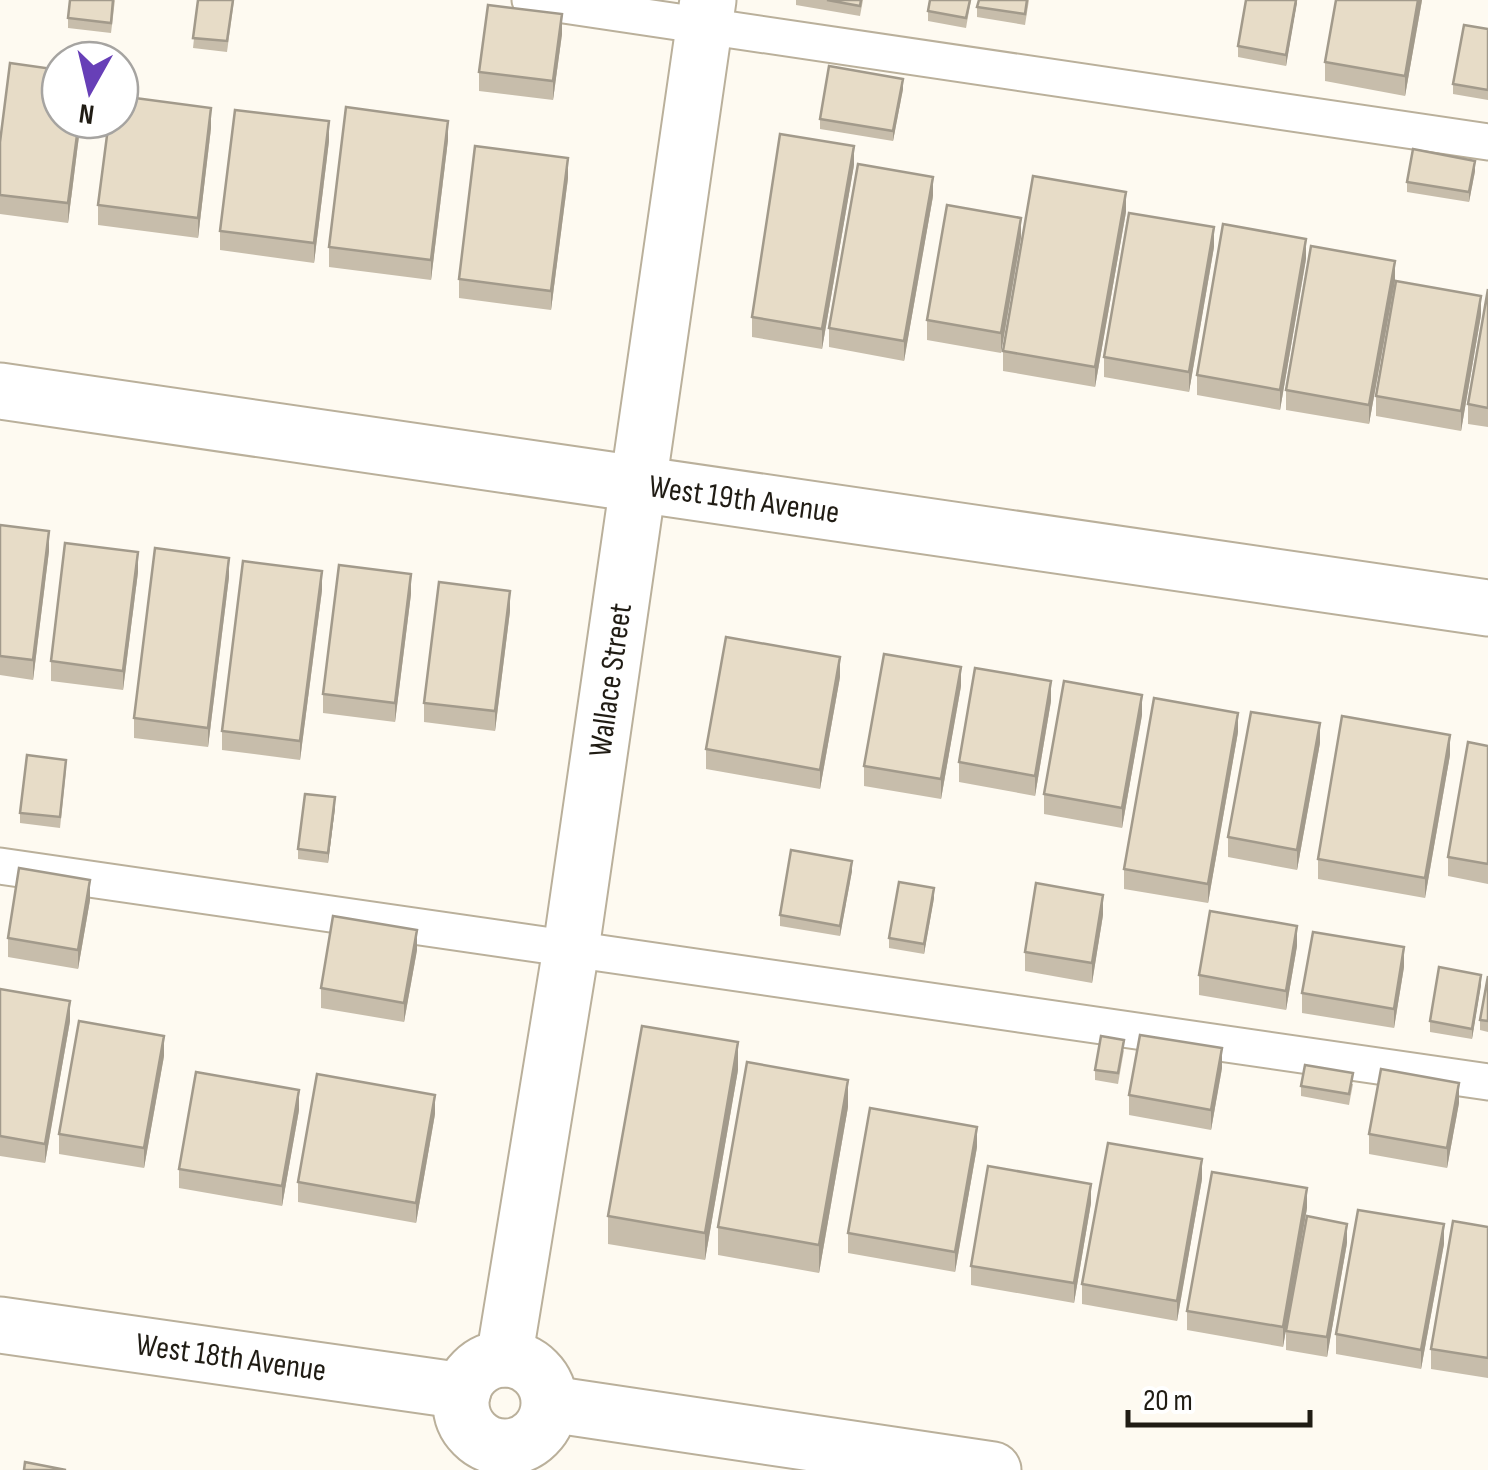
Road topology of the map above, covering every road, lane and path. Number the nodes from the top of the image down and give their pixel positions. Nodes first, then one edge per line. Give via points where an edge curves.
1 (530, 0) edge
2 (706, 13) edge
3 (1488, 142) edge
4 (0, 391) edge
5 (639, 484) junction
6 (1488, 608) edge
7 (0, 866) edge
8 (571, 949) junction
9 (1488, 1082) edge
10 (0, 1325) edge
11 (483, 1375) junction
12 (550, 1404) junction
13 (490, 1457) edge
14 (993, 1470) edge

1 - 2 lane
2 - 3 lane
2 - 5 street, Wallace Street
4 - 5 street, West 19th Avenue
5 - 6 street, West 19th Avenue
5 - 8 street, Wallace Street
7 - 8 lane
8 - 9 lane
8 - 11 street, Wallace Street
10 - 11 street, West 18th Avenue
11 - 12 street via 519,1361 542,1378
11 - 13 street via 461,1404
12 - 13 street via 531,1439
12 - 14 street

